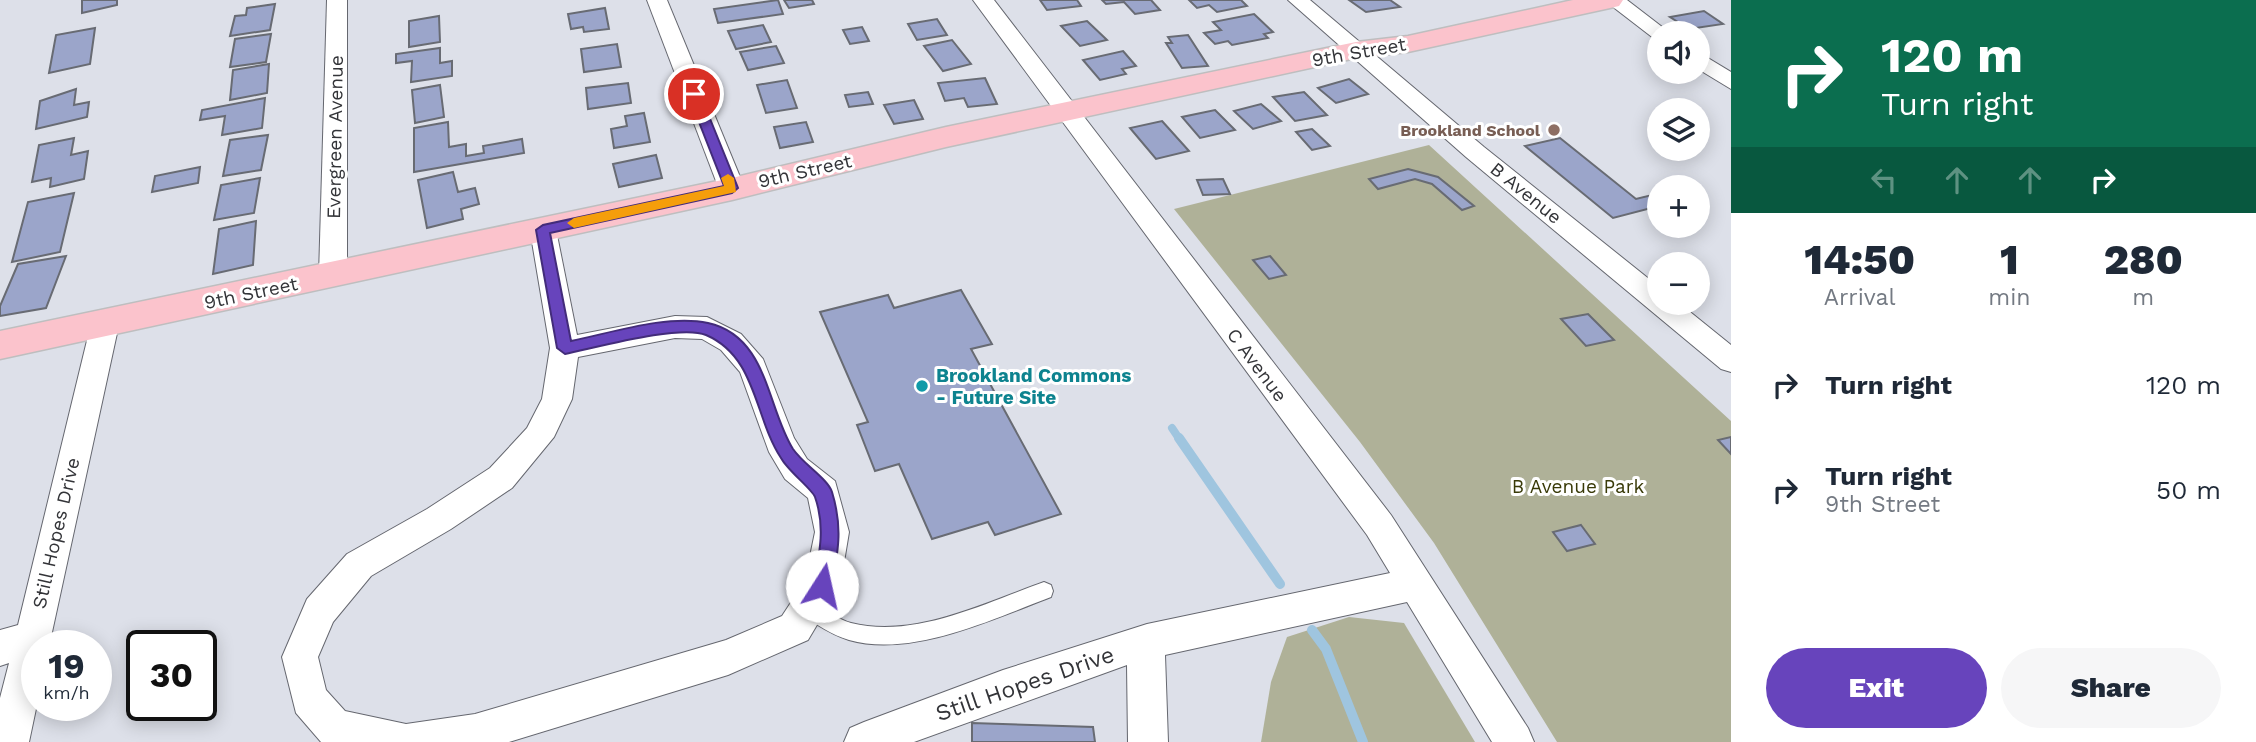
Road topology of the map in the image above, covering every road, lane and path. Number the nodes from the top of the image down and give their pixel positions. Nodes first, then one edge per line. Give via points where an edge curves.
1 (338, 0) edge
2 (657, 0) edge
3 (983, 0) edge
4 (1298, 0) edge
5 (1612, 0) edge
6 (1647, 24) edge
7 (1356, 50) junction
8 (1710, 67) edge
9 (1731, 82) edge
10 (1066, 113) junction
11 (732, 188) junction
12 (543, 230) junction
13 (333, 275) junction
14 (1647, 291) edge
15 (1676, 315) edge
16 (105, 324) junction
17 (0, 345) edge
18 (565, 348) junction
19 (1731, 361) edge
20 (1417, 584) junction
21 (1044, 591) dead end
22 (808, 609) junction
23 (1147, 641) junction
24 (16, 643) edge
25 (9, 742) edge
26 (402, 742) edge
27 (410, 742) edge
28 (864, 742) edge
29 (1148, 742) edge
30 (1514, 742) edge

1 - 13 street, Evergreen Avenue
2 - 11 street
3 - 10 street, C Avenue
4 - 7 street, B Avenue
5 - 6 street
5 - 7 main road, 9th Street via 1408,44
7 - 10 main road, 9th Street
7 - 14 street, B Avenue
8 - 9 street
10 - 11 main road, 9th Street
10 - 20 street, C Avenue via 1379,525
11 - 12 main road, 9th Street
12 - 13 main road, 9th Street
12 - 18 street
13 - 16 main road, 9th Street
15 - 19 street, B Avenue
16 - 17 main road, 9th Street
16 - 24 street, Still Hopes Drive
18 - 22 street via 675,327 707,328 731,342 753,366 780,443 796,469 823,491 832,532 822,586
18 - 26 street via 557,399 538,437 501,478 359,565 320,611 300,657 309,699 335,728
20 - 23 street, Still Hopes Drive
20 - 30 street, C Avenue
21 - 22 lane via 939,626 883,637 848,631
22 - 27 street via 795,628 728,657 475,733
23 - 28 street, Still Hopes Drive
23 - 29 street, Still Hopes Drive
24 - 25 street, Still Hopes Drive

